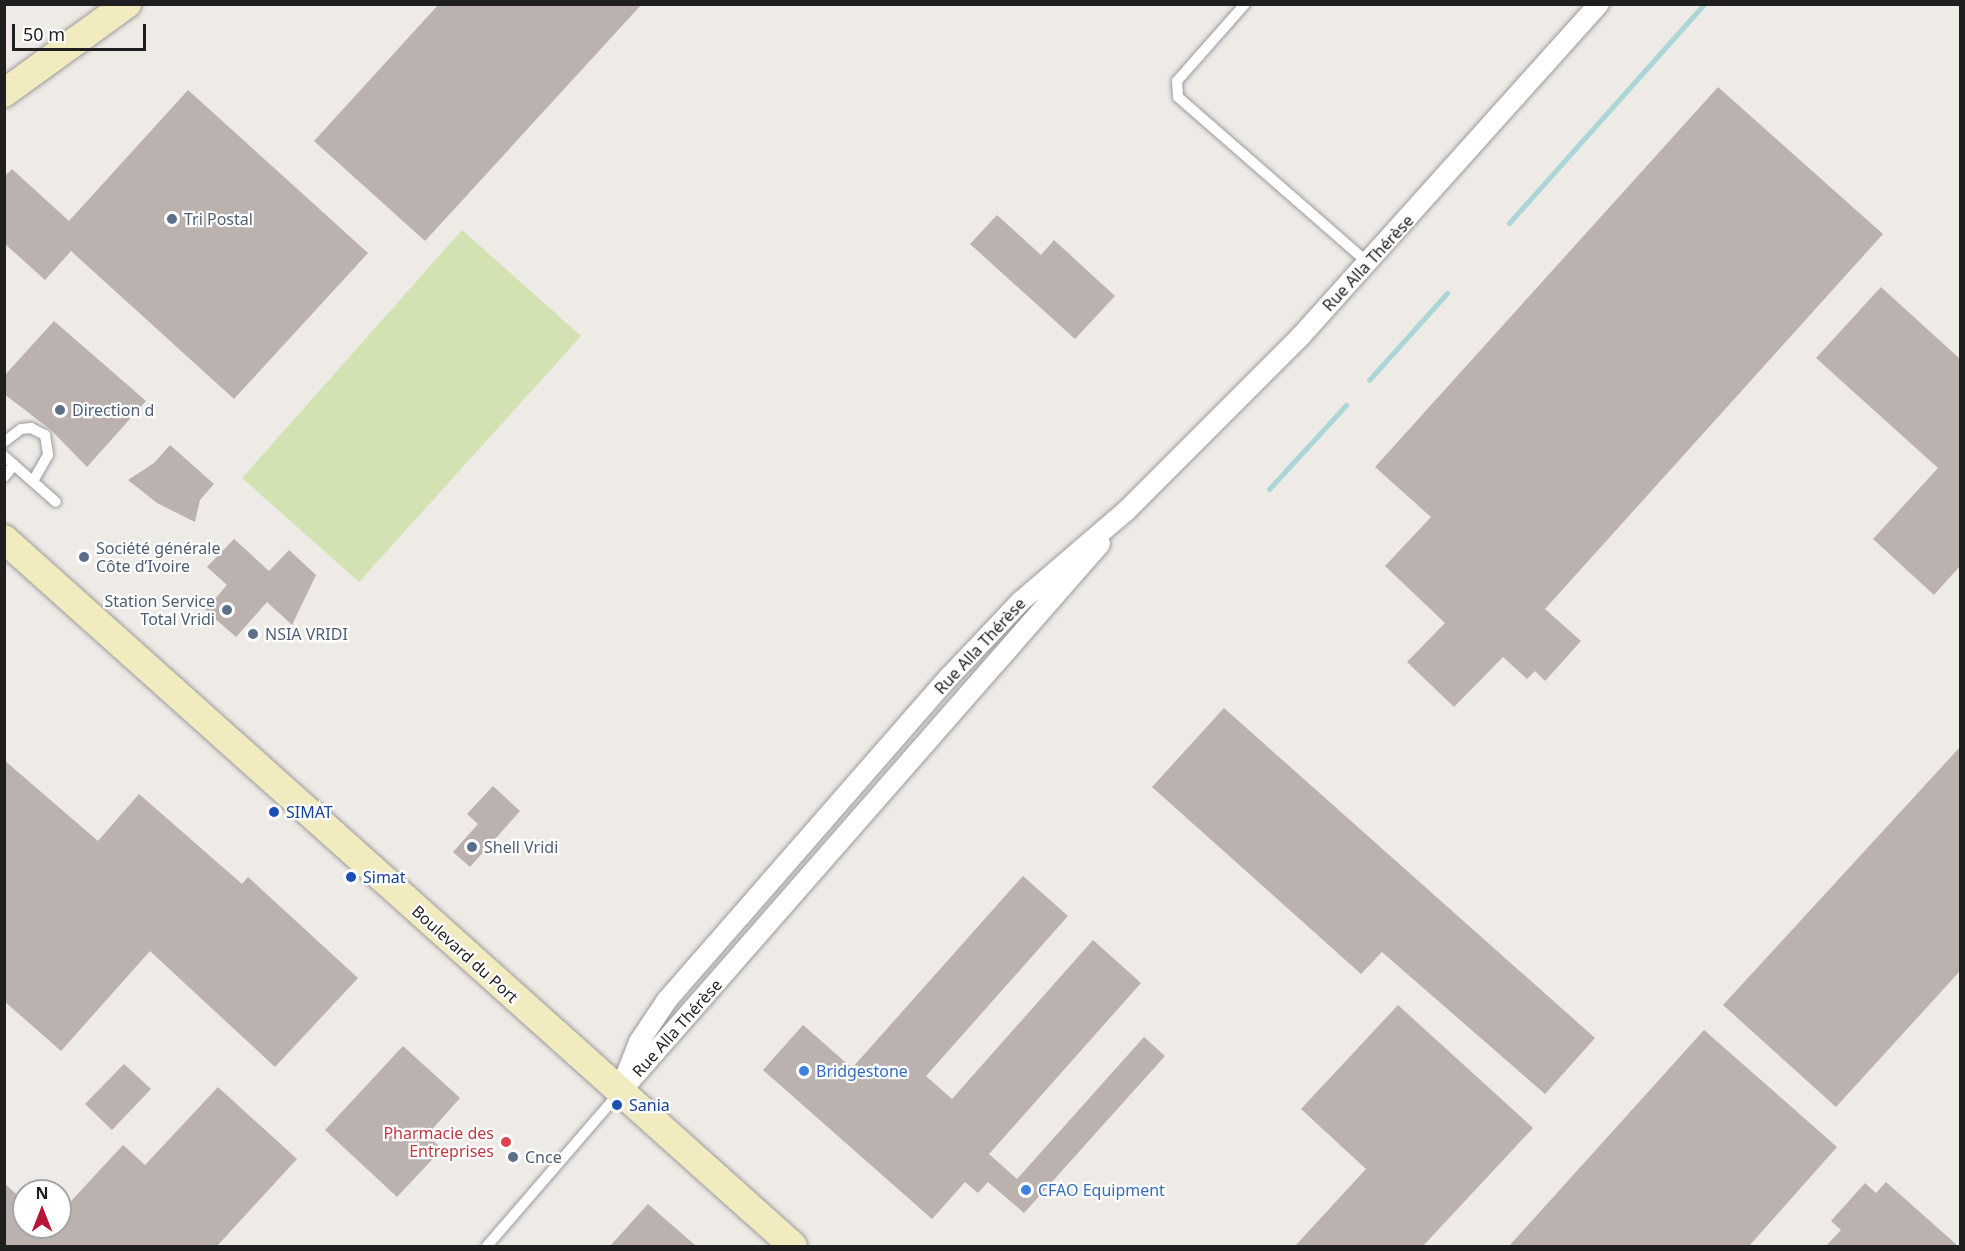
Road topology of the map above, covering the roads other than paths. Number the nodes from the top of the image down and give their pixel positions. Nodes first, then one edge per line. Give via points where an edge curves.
1 (127, 4) edge
2 (1245, 4) edge
3 (1599, 4) edge
4 (4, 93) edge
5 (1368, 263) junction
6 (4, 442) edge
7 (4, 456) edge
8 (14, 465) junction
9 (4, 477) edge
10 (33, 481) junction
11 (56, 502) dead end
12 (1126, 511) junction
13 (4, 539) edge
14 (619, 1093) junction
15 (487, 1246) edge
16 (793, 1246) edge

1 - 4 main road
2 - 5 lane via 1177,81 1178,97
3 - 5 street, Rue Alla Thérèse
5 - 12 street, Rue Alla Thérèse
6 - 10 lane via 21,429 31,428 45,435 48,455
7 - 8 lane
8 - 9 lane
8 - 10 lane
10 - 11 lane
12 - 14 street, Rue Alla Thérèse via 1076,573
12 - 14 street, Rue Alla Thérèse via 1021,601 950,676 667,1000 639,1042
13 - 14 main road, Boulevard du Port
14 - 15 lane
14 - 16 main road, Boulevard du Port

